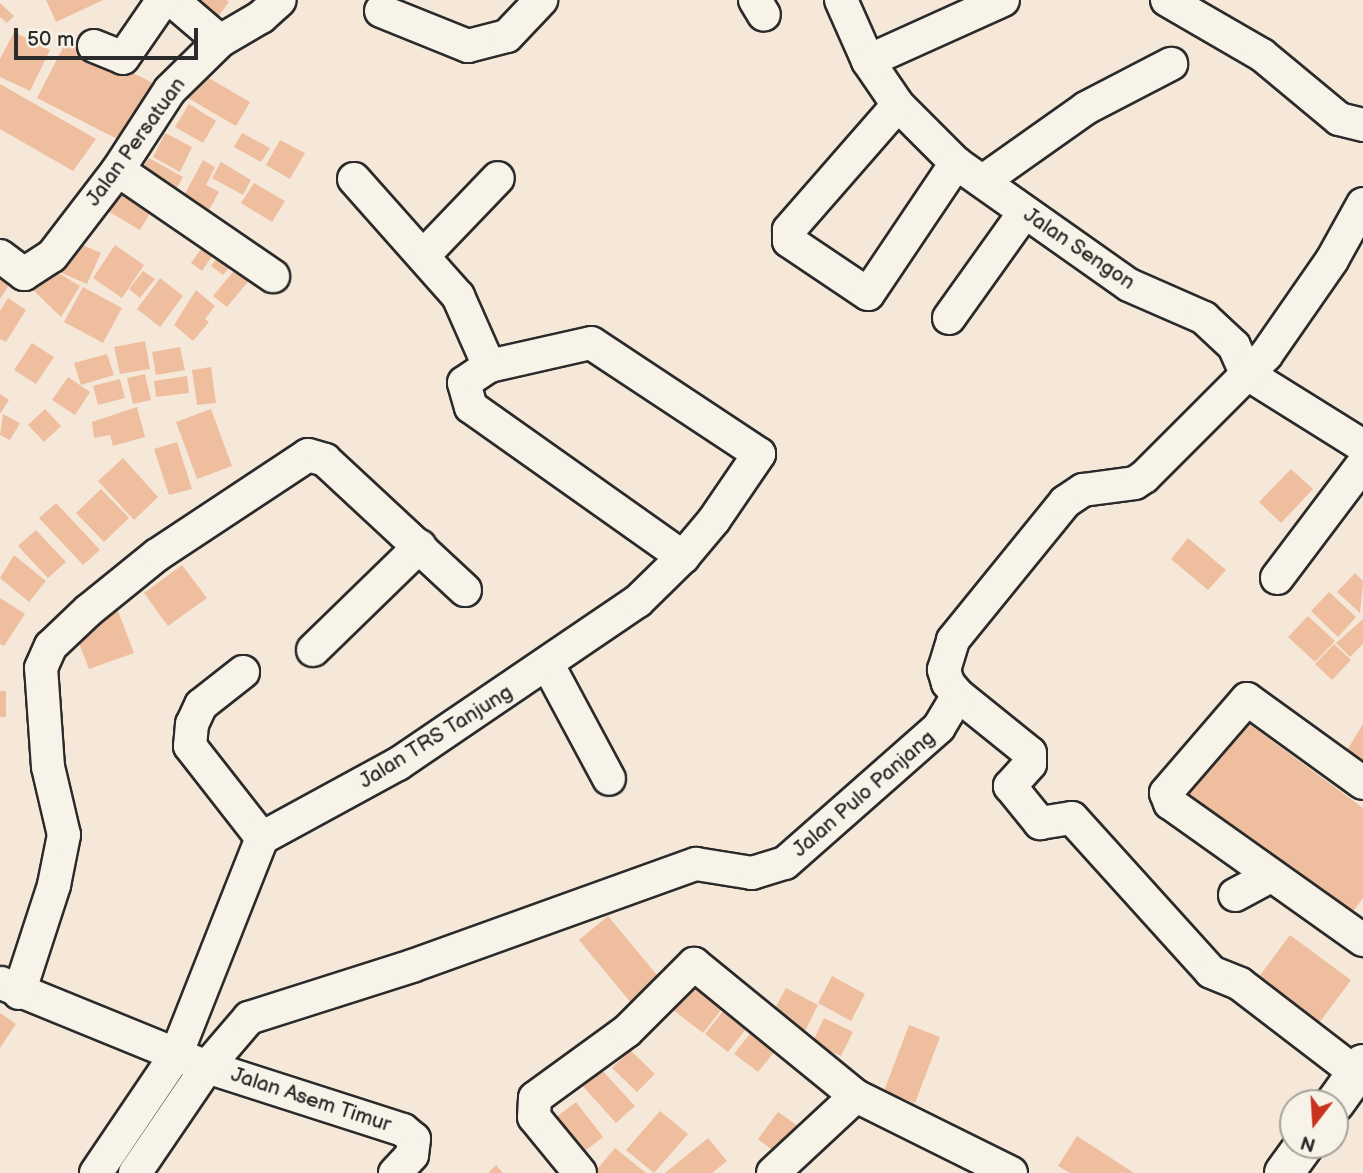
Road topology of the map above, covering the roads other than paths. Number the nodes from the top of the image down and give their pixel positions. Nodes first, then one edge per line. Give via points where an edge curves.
1 (163, 0) edge
2 (172, 0) edge
3 (279, 0) edge
4 (541, 0) edge
5 (841, 0) edge
6 (1003, 0) edge
7 (1167, 0) edge
8 (382, 11) dead end
9 (220, 41) junction
10 (94, 46) dead end
11 (868, 61) junction
12 (1171, 64) dead end
13 (898, 105) junction
14 (1363, 125) edge
15 (957, 163) junction
16 (118, 170) junction
17 (498, 178) dead end
18 (354, 179) dead end
19 (983, 181) junction
20 (1363, 204) edge
21 (1024, 213) junction
22 (425, 254) junction
23 (0, 256) edge
24 (274, 276) dead end
25 (949, 318) dead end
26 (489, 366) junction
27 (1246, 373) junction
28 (1363, 446) edge
29 (1363, 464) edge
30 (420, 547) junction
31 (683, 557) junction
32 (1277, 578) dead end
33 (466, 590) dead end
34 (313, 650) dead end
35 (548, 665) junction
36 (243, 672) dead end
37 (958, 695) junction
38 (609, 779) dead end
39 (1363, 783) edge
40 (262, 838) junction
41 (1270, 876) junction
42 (1235, 895) dead end
43 (1363, 940) edge
44 (9, 988) edge
45 (176, 1055) junction
46 (207, 1067) junction
47 (1351, 1080) edge
48 (856, 1096) junction
49 (575, 1172) edge
50 (96, 1173) edge
51 (135, 1173) edge
52 (396, 1173) edge
53 (773, 1173) edge
54 (1011, 1173) edge

1 - 10 street via 124,58
2 - 9 street
3 - 9 street, Jalan Persatuan via 261,17
4 - 8 street via 507,36 468,46
5 - 11 street, Jalan Sengon
6 - 11 street
7 - 14 street via 1262,55 1339,119
9 - 16 street, Jalan Persatuan via 170,90
11 - 13 street, Jalan Sengon
12 - 19 street via 1087,108
13 - 15 street, Jalan Sengon
13 - 15 street via 789,230 789,241 868,294
15 - 19 street, Jalan Sengon
16 - 23 street, Jalan Persatuan via 52,256 24,274
16 - 24 street
17 - 22 street
18 - 22 street
19 - 21 street, Jalan Sengon
20 - 27 street via 1332,260 1266,355
21 - 25 street
21 - 27 street, Jalan Sengon via 1129,285 1204,318 1234,346
22 - 26 street via 457,296
26 - 31 street via 464,383 471,407
26 - 31 street, Jalan TRS Tanjung via 591,343 759,454
27 - 28 street
27 - 37 street via 1144,477 1135,483 1083,489 1065,502 953,640 944,670
29 - 32 street
30 - 33 street
30 - 34 street
30 - 44 street via 325,460 308,455 157,555 51,646 41,668 48,767 64,835 54,885
31 - 35 street, Jalan TRS Tanjung via 638,601
35 - 38 street
35 - 40 street, Jalan TRS Tanjung via 398,764
36 - 40 street via 201,705 191,724 190,746
37 - 46 street, Jalan Pulo Panjang via 939,727 785,863 752,873 696,864 412,966 275,1006 249,1018
37 - 47 street via 1030,753 1030,764 1010,786 1037,821 1044,825 1072,818 1211,972 1240,984
39 - 41 street via 1253,702 1241,701 1166,793 1170,803
40 - 45 street
41 - 42 street
41 - 43 street
44 - 45 street
45 - 46 street
45 - 50 street
46 - 51 street, Jalan Pulo Panjang
46 - 52 street, Jalan Asem Timur via 403,1130 414,1139 412,1155
48 - 49 street via 694,964 627,1031 535,1098 534,1117
48 - 53 street
48 - 54 street

